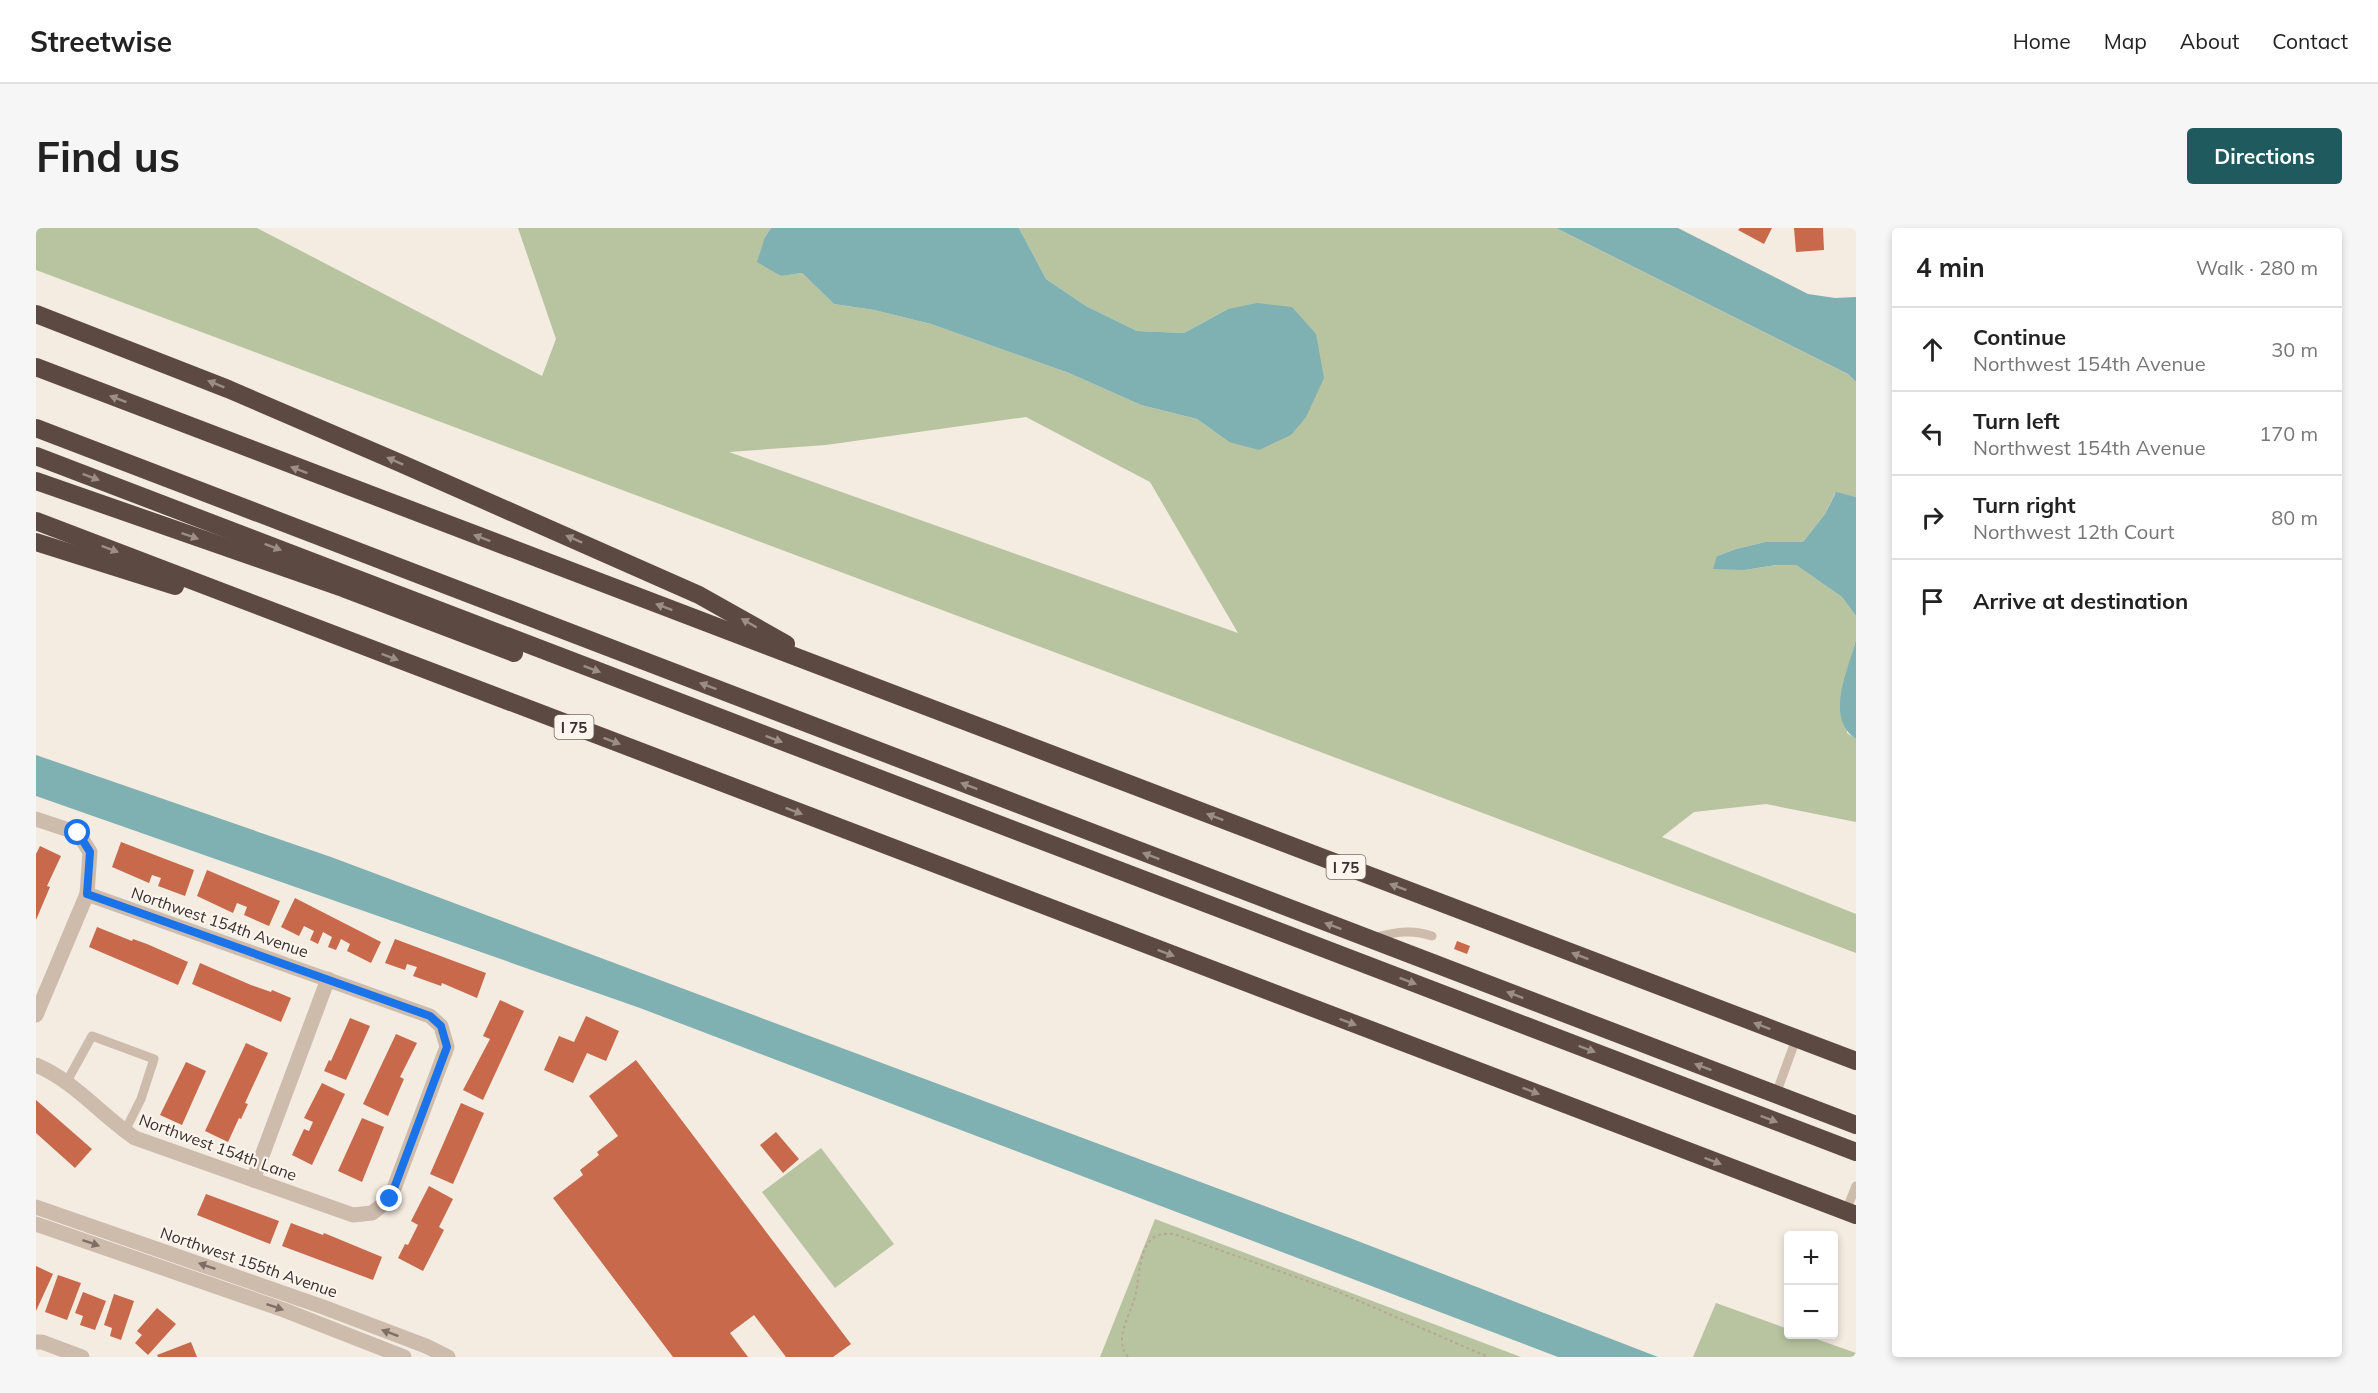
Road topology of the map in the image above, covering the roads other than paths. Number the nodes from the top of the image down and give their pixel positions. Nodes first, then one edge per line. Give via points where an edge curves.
1 (36, 314) edge
2 (36, 368) edge
3 (36, 428) edge
4 (36, 456) edge
5 (36, 482) edge
6 (36, 521) edge
7 (36, 542) edge
8 (349, 641) junction
9 (568, 660) junction
10 (837, 673) junction
11 (36, 819) edge
12 (87, 894) junction
13 (1432, 936) dead end
14 (1368, 939) junction
15 (328, 979) junction
16 (36, 1015) edge
17 (1796, 1039) junction
18 (1856, 1061) edge
19 (36, 1065) edge
20 (66, 1083) junction
21 (1776, 1094) junction
22 (1856, 1125) edge
23 (125, 1131) junction
24 (1856, 1152) edge
25 (253, 1180) junction
26 (1856, 1186) edge
27 (36, 1207) edge
28 (1851, 1213) edge
29 (372, 1214) joint
30 (36, 1224) edge
31 (36, 1342) edge
32 (82, 1357) edge
33 (404, 1357) edge
34 (448, 1357) edge

10 -> 1 highway via 699,595 301,420
10 -> 2 highway, I 75
14 -> 3 highway
4 -> 9 highway
5 -> 9 highway via 344,588 533,660
6 -> 8 highway, I 75
7 - 8 highway
8 -> 28 highway, I 75
9 -> 24 highway
17 -> 10 highway, I 75
11 - 12 street via 78,833 90,852
12 - 15 street, Northwest 154th Avenue
12 - 16 street
13 - 14 lane via 1419,931 1392,932
21 -> 14 highway
15 - 25 street
15 - 29 street, Northwest 154th Avenue via 430,1016 441,1026 447,1047 390,1199
17 - 18 highway, I 75
17 - 21 lane
19 - 20 street, Northwest 154th Lane
20 - 23 street, Northwest 154th Lane
20 - 23 lane via 92,1036 154,1059
21 - 22 highway
23 - 25 street, Northwest 154th Lane
25 - 29 street, Northwest 154th Lane via 353,1215
26 - 28 lane
34 -> 27 street, Northwest 155th Avenue via 323,1307
30 -> 33 street, Northwest 155th Avenue
31 - 32 street

